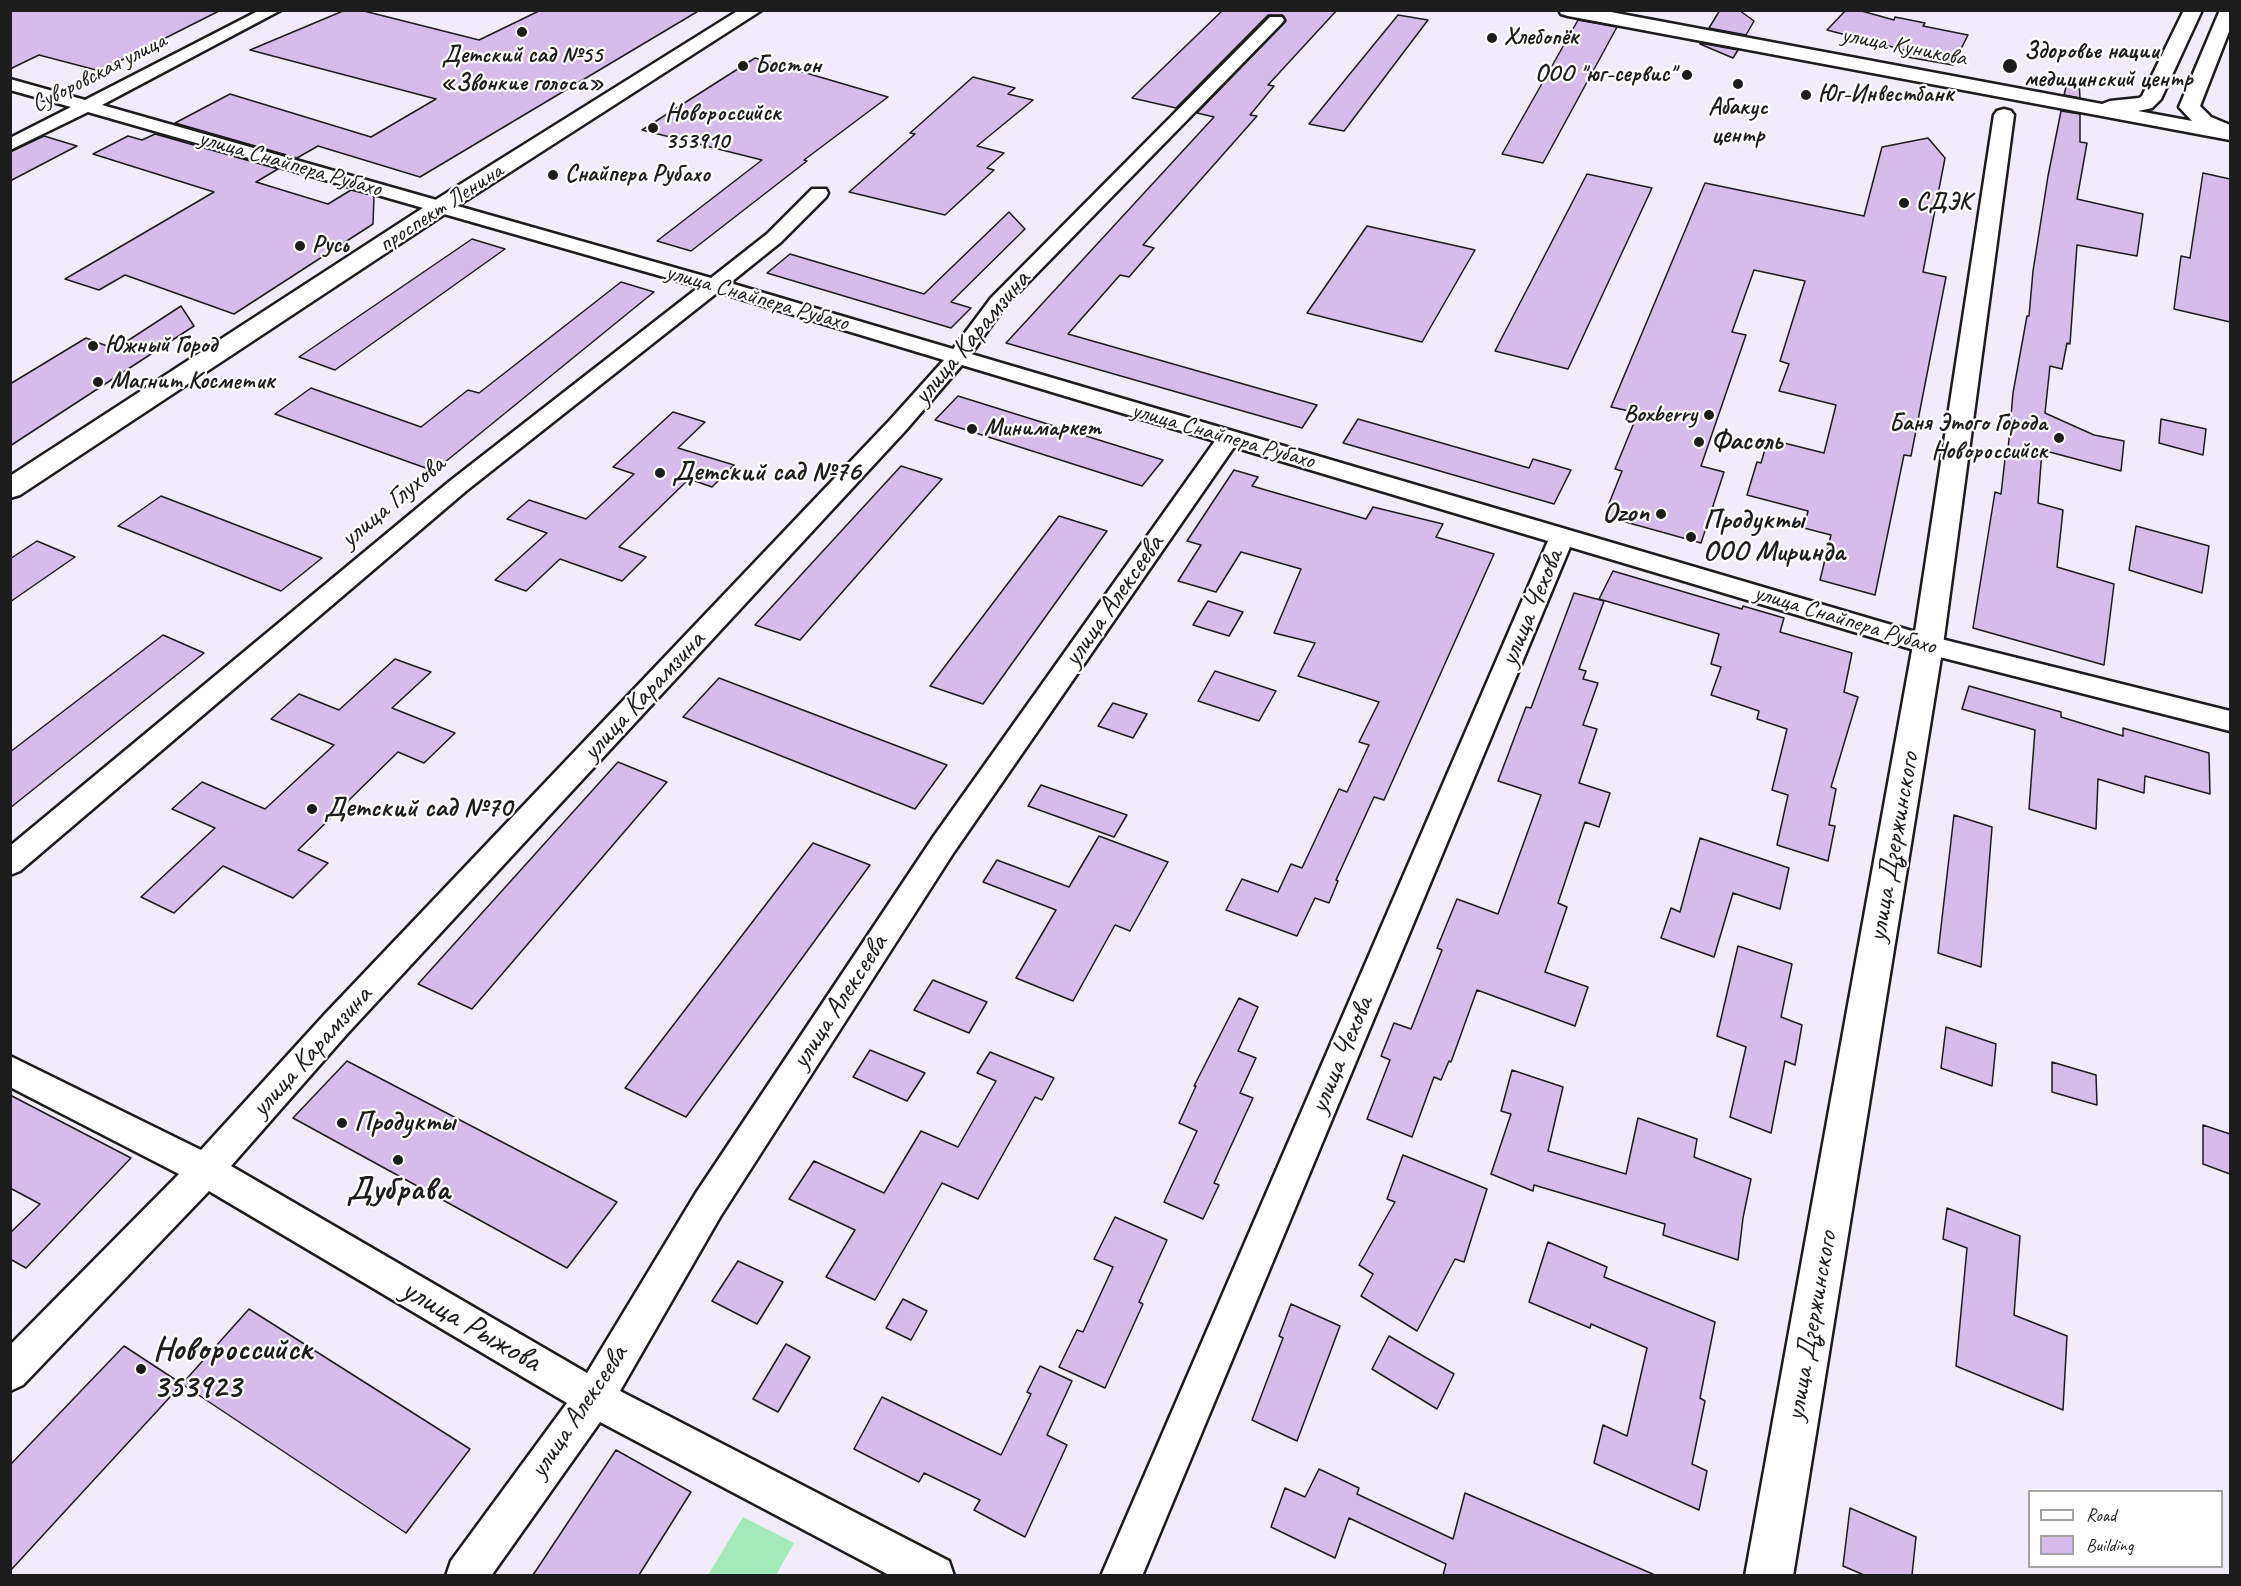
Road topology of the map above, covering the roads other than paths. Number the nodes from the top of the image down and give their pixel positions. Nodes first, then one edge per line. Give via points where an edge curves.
1 (273, 10) edge
2 (753, 10) edge
3 (1568, 10) edge
4 (2193, 10) edge
5 (2229, 10) edge
6 (1276, 20) dead end
7 (1954, 82) junction
8 (10, 84) edge
9 (2151, 99) junction
10 (89, 106) junction
11 (2079, 106) junction
12 (2004, 115) junction
13 (2166, 117) junction
14 (2189, 117) junction
15 (2141, 118) junction
16 (2230, 133) edge
17 (10, 145) edge
18 (819, 193) dead end
19 (440, 207) junction
20 (715, 285) junction
21 (958, 357) junction
22 (1229, 438) junction
23 (10, 489) edge
24 (1563, 535) junction
25 (1929, 645) junction
26 (2230, 721) edge
27 (10, 863) edge
28 (10, 1070) edge
29 (206, 1170) junction
30 (10, 1372) edge
31 (594, 1398) junction
32 (466, 1575) edge
33 (934, 1575) edge
34 (1121, 1575) edge
35 (1769, 1575) edge

1 - 10 street, Суворовская улица
2 - 19 street, проспект Ленина
3 - 7 street, улица Куникова
4 - 9 street
5 - 14 street
6 - 21 street, улица Карамзина via 998,302
7 - 11 street, улица Куникова
7 - 12 street via 1994,100
8 - 10 street, улица Снайпера Рубахо
9 - 11 street via 2132,106
9 - 13 street via 2152,106
10 - 17 street, Суворовская улица
10 - 19 street, улица Снайпера Рубахо
11 - 12 street via 2033,103 2012,108
11 - 15 street, улица Куникова
12 - 25 street, улица Дзержинского
13 - 14 street via 2186,112
13 - 15 street
14 - 15 street, улица Куникова
14 - 16 street, улица Куникова
18 - 20 street, улица Глухова via 774,238
19 - 20 street, улица Снайпера Рубахо
19 - 23 street, проспект Ленина
20 - 21 street, улица Снайпера Рубахо
20 - 27 street, улица Глухова via 458,486
21 - 22 street, улица Снайпера Рубахо
21 - 29 street, улица Карамзина via 336,1024
22 - 24 street, улица Снайпера Рубахо
22 - 31 street, улица Алексеева via 944,844 708,1205
24 - 25 street, улица Снайпера Рубахо
24 - 34 street, улица Чехова
25 - 26 street, улица Снайпера Рубахо
25 - 35 street, улица Дзержинского
28 - 29 street, улица Рыжова
29 - 30 street, улица Карамзина
29 - 31 street, улица Рыжова
31 - 32 street, улица Алексеева
31 - 33 street, улица Рыжова

